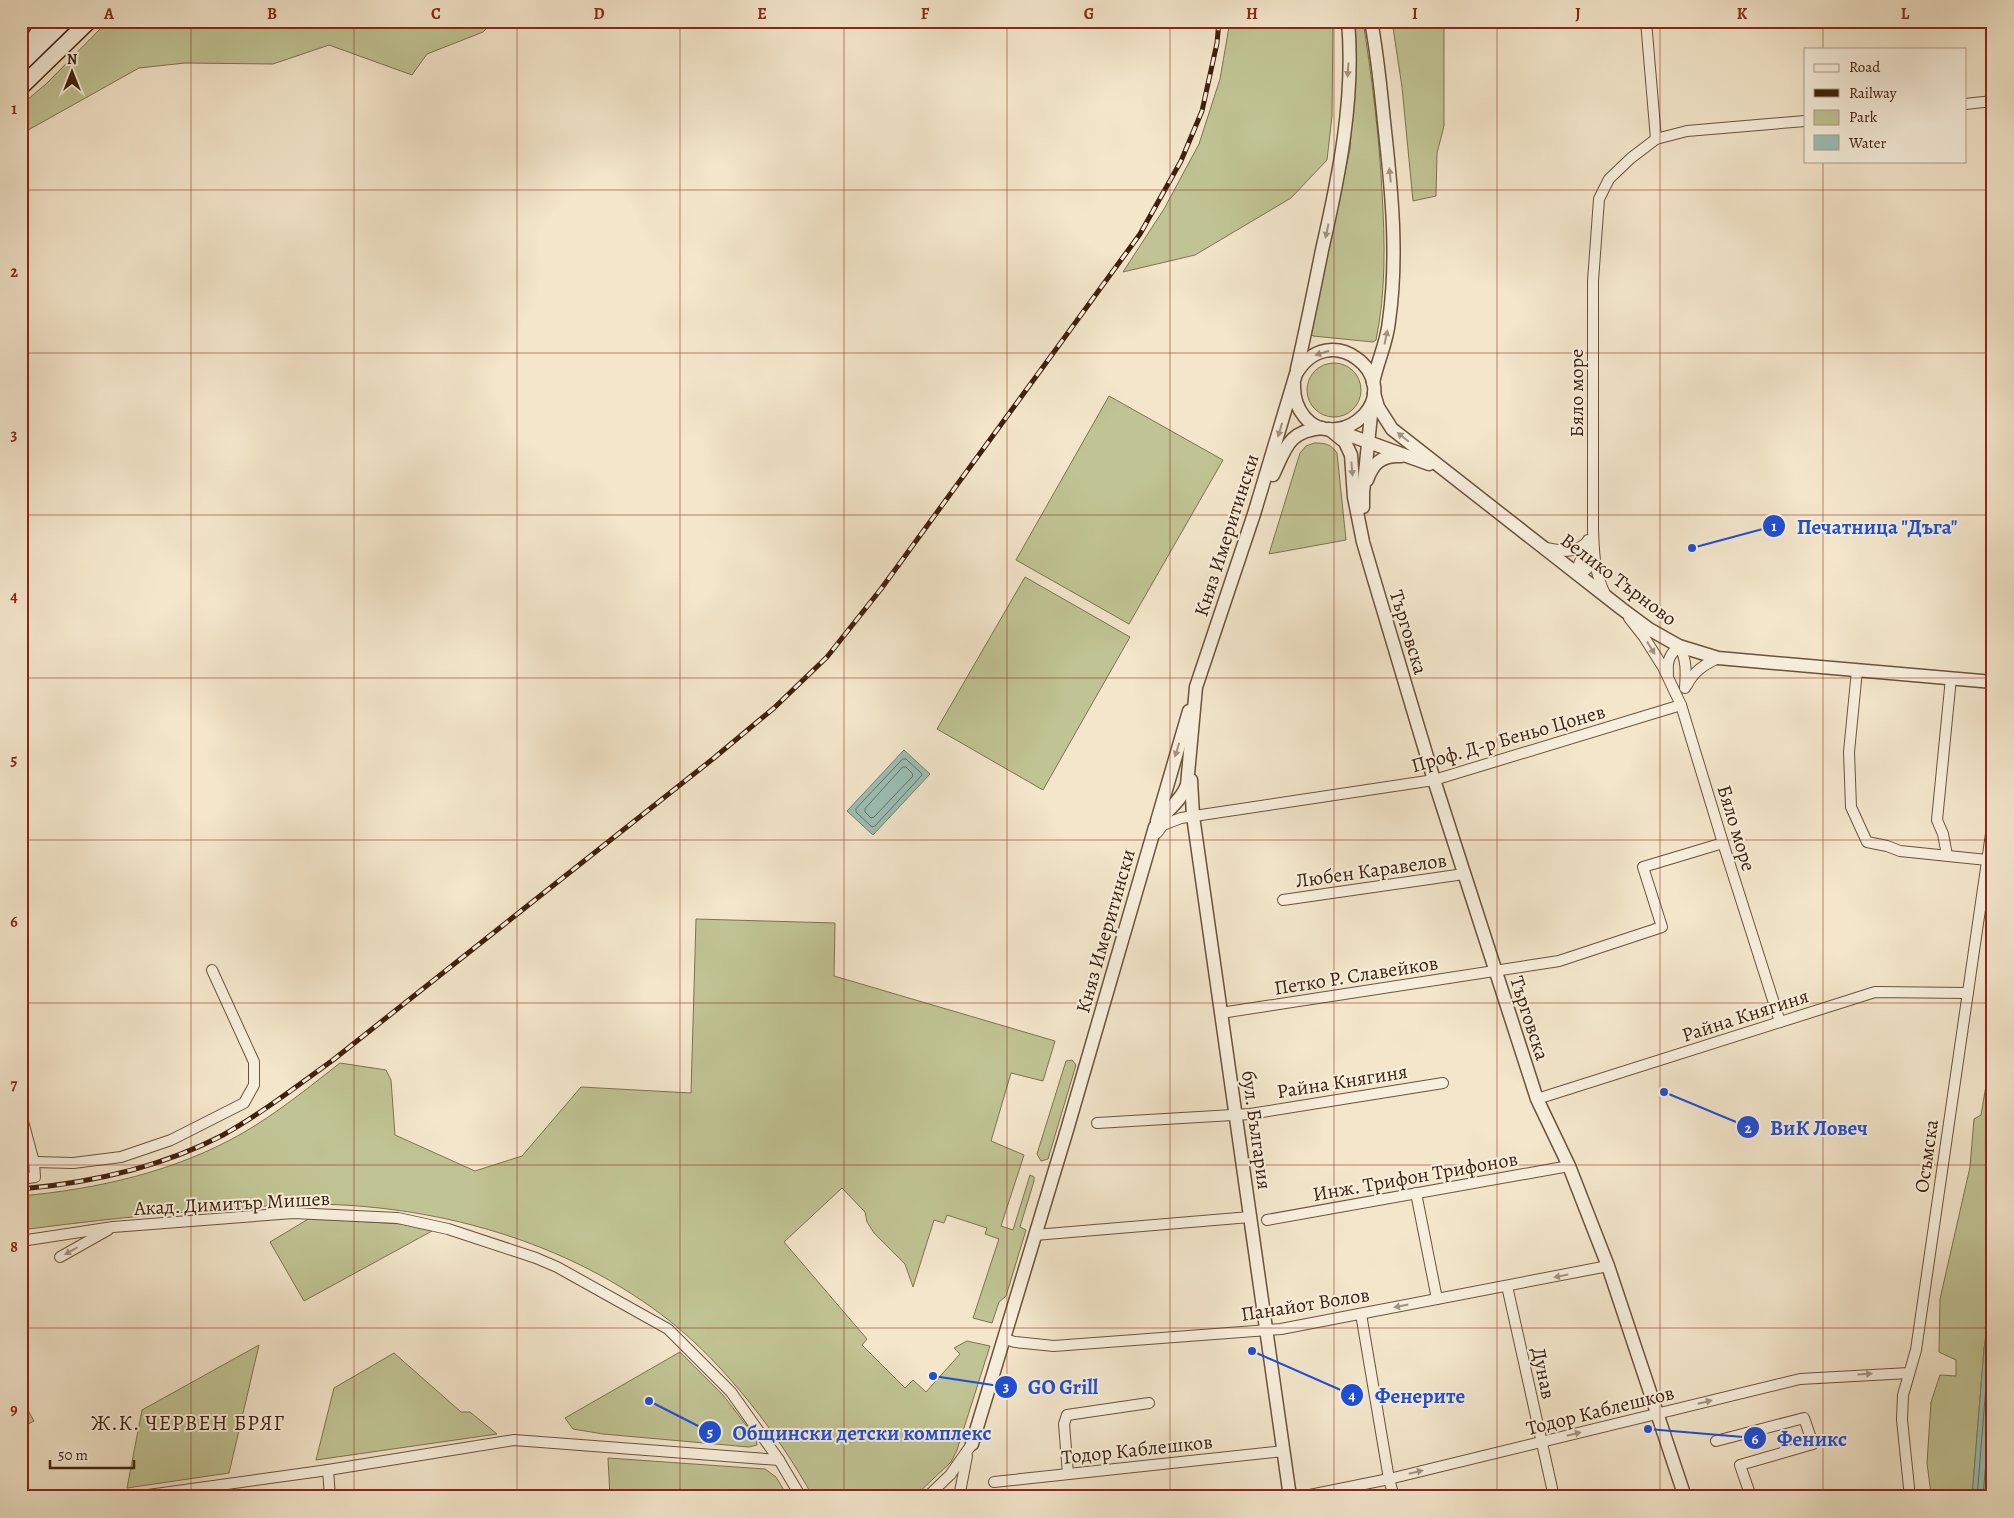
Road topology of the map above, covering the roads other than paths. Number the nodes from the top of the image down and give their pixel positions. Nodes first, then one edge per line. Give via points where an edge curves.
1 (46, 21) edge
2 (65, 21) edge
3 (89, 21) edge
4 (1348, 21) edge
5 (1371, 21) edge
6 (1646, 21) edge
7 (21, 58) edge
8 (21, 64) edge
9 (21, 87) edge
10 (1993, 101) edge
11 (1966, 104) edge
12 (1804, 121) edge
13 (1656, 139) junction
14 (1295, 379) junction
15 (1373, 392) junction
16 (1329, 429) junction
17 (1368, 441) junction
18 (1411, 457) junction
19 (1441, 468) junction
20 (1363, 493) junction
21 (1254, 514) junction
22 (1593, 529) junction
23 (1588, 540) junction
24 (1363, 542) junction
25 (1546, 548) junction
26 (1594, 555) junction
27 (1578, 574) junction
28 (1607, 597) junction
29 (1622, 609) junction
30 (1679, 646) junction
31 (1718, 658) junction
32 (1858, 670) junction
33 (1668, 678) junction
34 (1951, 678) junction
35 (1993, 682) edge
36 (1196, 687) junction
37 (1685, 688) junction
38 (1681, 705) junction
39 (1190, 768) junction
40 (1434, 780) junction
41 (1193, 816) junction
42 (1993, 820) edge
43 (1155, 827) junction
44 (1723, 843) junction
45 (1148, 849) junction
46 (1947, 856) junction
47 (1987, 860) junction
48 (1464, 874) junction
49 (1283, 900) dead end
50 (212, 970) dead end
51 (1496, 972) junction
52 (1968, 993) junction
53 (1221, 1013) junction
54 (1780, 1022) junction
55 (1443, 1084) dead end
56 (1537, 1099) junction
57 (21, 1114) edge
58 (1236, 1115) junction
59 (1096, 1123) dead end
60 (34, 1162) junction
61 (1570, 1166) junction
62 (21, 1179) edge
63 (1416, 1193) junction
64 (1250, 1217) junction
65 (1267, 1220) dead end
66 (113, 1227) junction
67 (1035, 1235) junction
68 (21, 1241) edge
69 (60, 1258) dead end
70 (1608, 1266) junction
71 (1507, 1286) junction
72 (1436, 1299) junction
73 (1361, 1314) junction
74 (1267, 1331) junction
75 (1004, 1339) junction
76 (1910, 1373) junction
77 (1149, 1402) dead end
78 (1658, 1413) junction
79 (1716, 1441) dead end
80 (1542, 1442) junction
81 (972, 1444) junction
82 (1284, 1451) junction
83 (779, 1460) junction
84 (328, 1470) junction
85 (1068, 1474) junction
86 (1389, 1479) junction
87 (994, 1482) dead end
88 (134, 1497) edge
89 (330, 1497) edge
90 (801, 1497) edge
91 (927, 1497) edge
92 (959, 1497) edge
93 (1290, 1497) edge
94 (1300, 1497) edge
95 (1394, 1497) edge
96 (1554, 1497) edge
97 (1684, 1497) edge
98 (1750, 1497) edge
99 (1910, 1497) edge

1 - 7 main road
2 - 8 main road
3 - 9 main road
4 -> 14 street, Княз Имеритински via 1349,65 1338,178
15 -> 5 street via 1377,362 1385,344 1389,321 1394,212
6 - 13 street
10 - 11 street
12 - 13 street via 1687,131
13 - 22 street, Бяло море via 1609,179 1599,200 1593,281
15 -> 14 street, Велико Търново via 1369,372 1362,362 1340,350 1316,354 1301,366
14 - 16 street via 1294,395 1300,411 1311,423
14 -> 21 street, Княз Имеритински
15 - 16 street via 1367,412 1358,421 1348,427
15 - 17 street
19 -> 15 street, Велико Търново via 1392,429 1378,408
16 - 17 street
16 - 21 street via 1307,429 1289,442
16 -> 24 street via 1345,442 1351,455 1354,497
17 - 18 street
17 - 20 street
18 - 19 street
18 - 20 street via 1390,455 1378,460
19 - 25 street, Велико Търново
20 - 24 street
21 - 36 street, Княз Имеритински
22 - 23 street, Бяло море
22 - 26 street
23 - 25 street via 1578,549 1563,552
23 - 27 street, Бяло море
24 - 40 street, Търговска
25 - 27 street, Велико Търново
26 - 27 street via 1586,571
26 - 28 street via 1598,581
27 - 28 street, Велико Търново
28 - 29 street, Велико Търново
29 - 30 street, Велико Търново via 1648,629
29 -> 33 street, Бяло море via 1644,637
30 - 31 street, Велико Търново
30 - 33 street via 1671,653 1667,664
30 - 37 street via 1686,667
31 - 32 street, Велико Търново
31 - 37 street via 1702,666
32 - 34 street, Велико Търново
32 - 46 street via 1849,752 1851,807 1866,842 1900,851
33 - 38 street, Бяло море
34 - 35 street, Велико Търново
34 - 46 street via 1937,820
36 - 39 street, Княз Имеритински
36 -> 43 street
37 - 38 street
38 - 40 street, Проф. Д-р Беньо Цонев
38 - 44 street, Бяло море
39 - 41 street, бул. България
39 - 43 street, Княз Имеритински via 1182,796
40 - 41 street, Проф. Д-р Беньо Цонев
40 - 48 street, Търговска
41 - 45 street, Проф. Д-р Беньо Цонев via 1164,825
41 - 53 street, бул. България
42 - 47 street, Осъмска
43 - 45 street, Княз Имеритински
44 - 51 street, Петко Р. Славейков via 1643,867 1662,927 1559,961
44 - 54 street, Бяло море
45 - 67 street, Княз Имеритински
46 - 47 street
47 - 52 street, Осъмска
48 - 49 street, Любен Каравелов
48 - 51 street, Търговска
50 - 60 street via 254,1062 254,1085 244,1103 171,1140 121,1157 73,1163
51 - 53 street, Петко Р. Славейков
51 - 56 street, Търговска
52 - 54 street, Райна Княгиня via 1875,992
52 - 76 street, Осъмска
53 - 58 street, бул. България
54 - 56 street, Райна Княгиня
55 - 58 street, Райна Княгиня
56 - 61 street, Търговска
57 - 60 street
58 - 59 street, Райна Княгиня
58 - 64 street, бул. България
60 - 62 street via 35,1177
61 - 63 street, Инж. Трифон Трифонов
61 - 70 street, Търговска
63 - 65 street, Инж. Трифон Трифонов
63 - 72 street
64 - 67 street
64 - 74 street, бул. България
66 - 68 street, Акад. Димитър Мишев
66 -> 69 street
66 - 83 street, Акад. Димитър Мишев via 293,1213 398,1218 448,1228 536,1258 668,1328 731,1392
67 - 75 street, Княз Имеритински
70 -> 71 street, Панайот Волов
70 - 78 street, Търговска
71 - 72 street, Панайот Волов
71 - 80 street, Дунав
72 -> 73 street, Панайот Волов
73 - 74 street, Панайот Волов
73 - 86 street
74 - 75 street, Панайот Волов via 1054,1346
74 - 82 street, бул. България
75 - 81 street, Княз Имеритински
78 -> 76 street, Тодор Каблешков via 1800,1379
76 - 99 street, Осъмска via 1903,1394 1902,1420
77 - 85 street via 1067,1415 1064,1424
80 -> 78 street, Тодор Каблешков
78 - 97 street, Търговска
79 - 98 street via 1804,1418 1813,1444 1740,1465
86 -> 80 street, Тодор Каблешков
80 - 96 street, Дунав
81 - 91 street via 950,1475
81 - 92 street, Княз Имеритински via 962,1474
82 - 85 street, Тодор Каблешков
82 - 93 street, бул. България
83 - 84 street via 514,1440
83 - 90 street, Акад. Димитър Мишев
84 - 88 street
84 - 89 street
85 - 87 street, Тодор Каблешков
86 - 94 street, Тодор Каблешков
86 - 95 street

